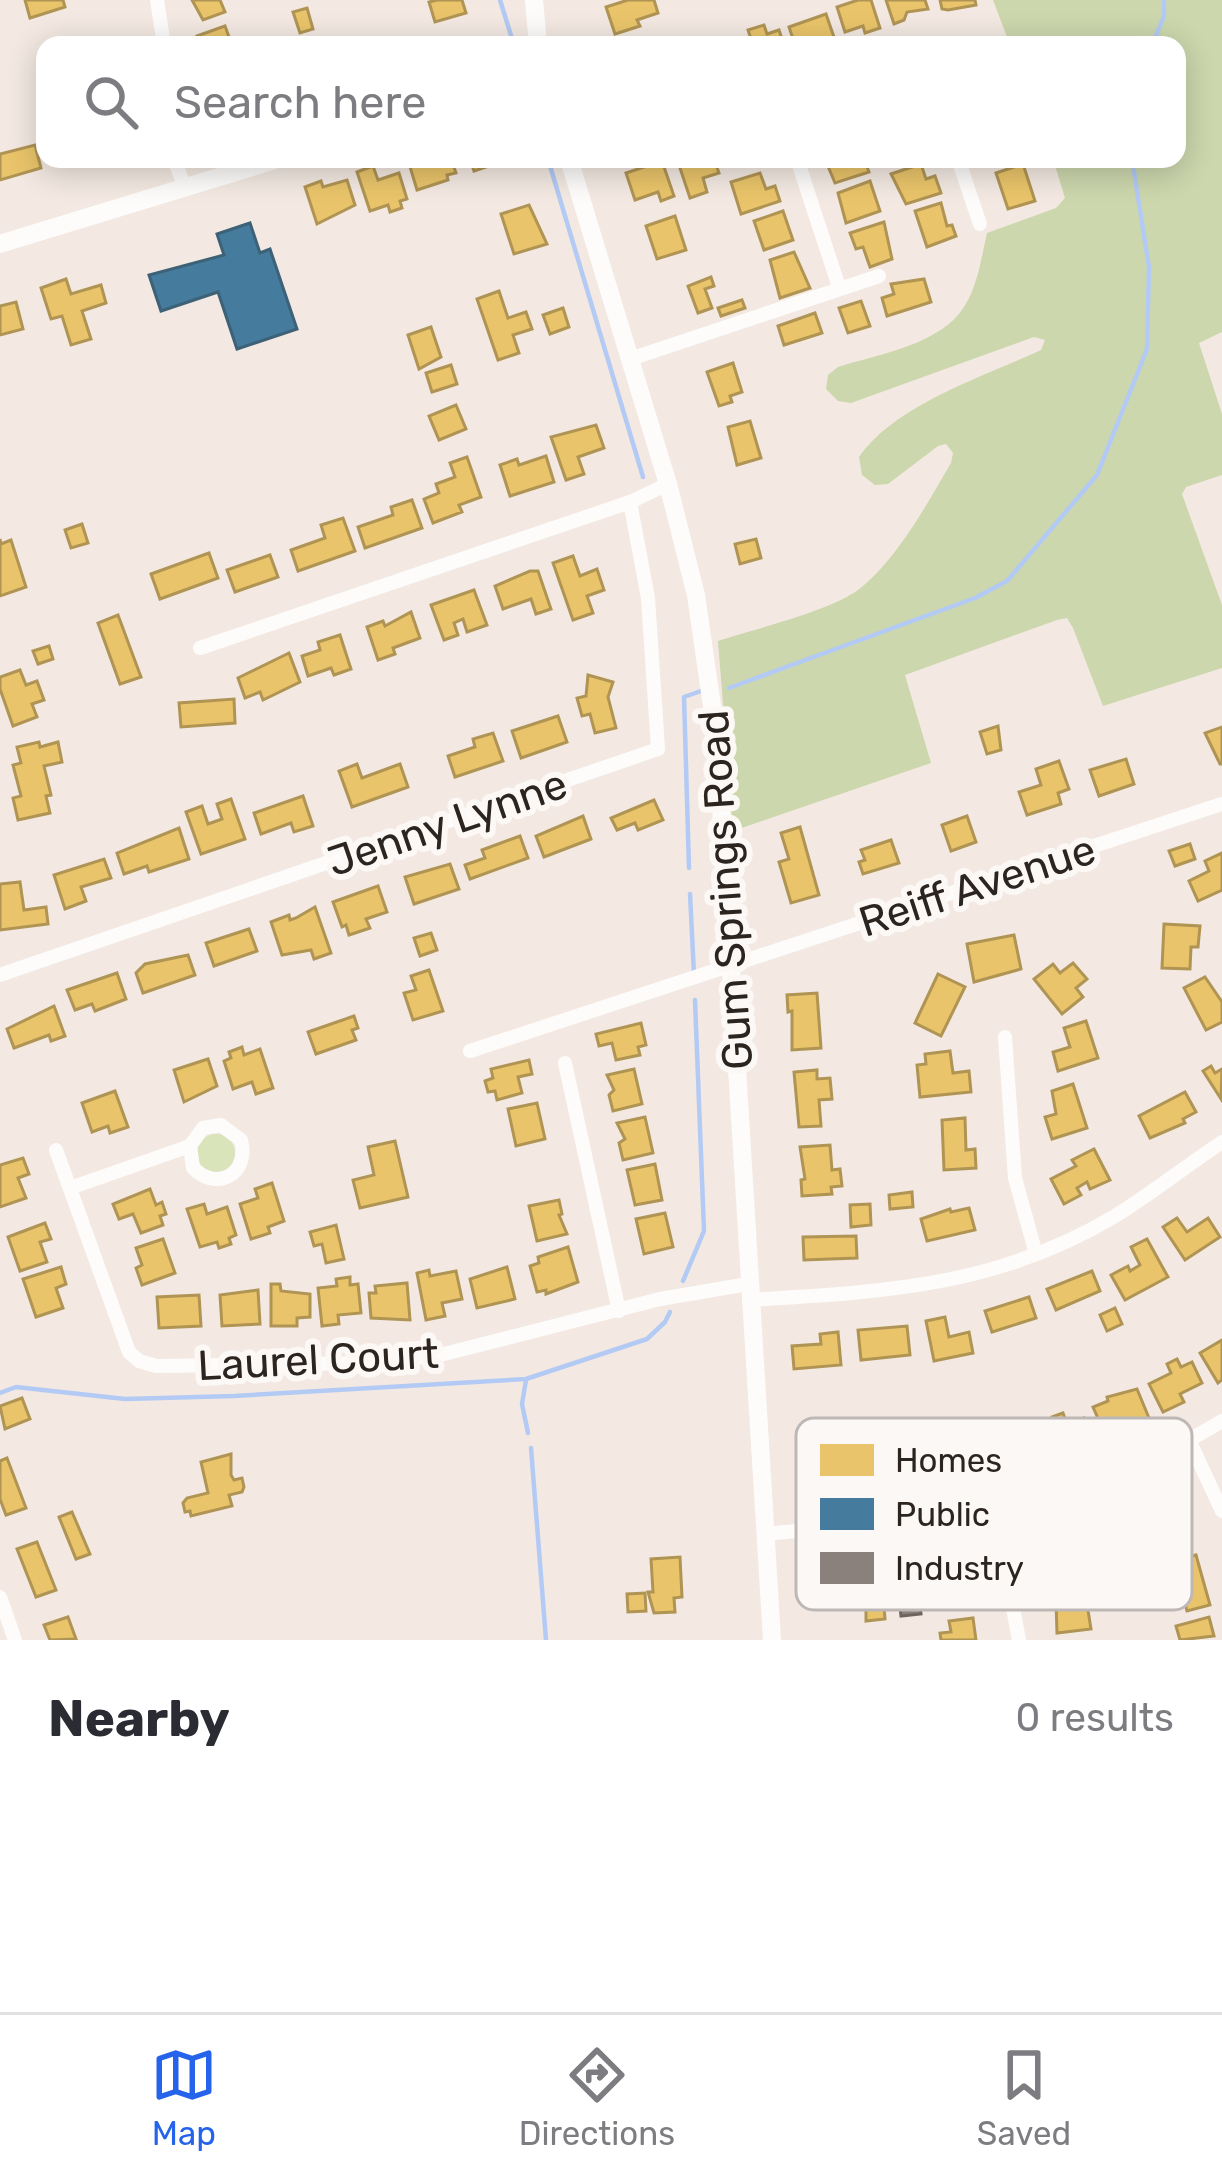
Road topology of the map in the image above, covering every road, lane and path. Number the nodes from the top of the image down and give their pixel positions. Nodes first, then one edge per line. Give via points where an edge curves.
1 (158, 0) edge
2 (534, 0) edge
3 (163, 36) edge
4 (537, 36) edge
5 (177, 168) edge
6 (249, 168) edge
7 (572, 168) edge
8 (799, 168) edge
9 (961, 168) edge
10 (185, 188) junction
11 (980, 224) dead end
12 (0, 244) edge
13 (879, 276) dead end
14 (837, 281) dead end
15 (630, 358) junction
16 (668, 484) junction
17 (630, 502) junction
18 (200, 647) dead end
19 (1222, 804) edge
20 (732, 966) junction
21 (0, 975) edge
22 (1005, 1037) dead end
23 (470, 1051) dead end
24 (565, 1063) dead end
25 (1222, 1142) edge
26 (190, 1146) junction
27 (56, 1150) dead end
28 (70, 1188) junction
29 (1036, 1254) junction
30 (749, 1292) junction
31 (619, 1311) junction
32 (1222, 1421) edge
33 (1192, 1438) edge
34 (1192, 1446) edge
35 (1222, 1511) edge
36 (796, 1531) edge
37 (766, 1534) junction
38 (0, 1598) edge
39 (1013, 1610) edge
40 (15, 1640) edge
41 (772, 1640) edge
42 (1019, 1640) edge

1 - 3 street
2 - 4 main road
5 - 10 street
6 - 10 main road
7 - 15 main road, Gum Springs Road
8 - 14 street
9 - 11 street
10 - 12 main road
13 - 15 street
15 - 16 main road, Gum Springs Road
16 - 17 street
16 - 20 main road, Gum Springs Road via 710,679
17 - 18 street
17 - 21 street, Jenny Lynne via 648,598 658,749
19 - 20 street, Reiff Avenue
20 - 23 street, Reiff Avenue
20 - 30 main road, Gum Springs Road
22 - 29 street via 1015,1178
24 - 31 street
25 - 29 street, Laurel Court via 1113,1217
26 - 26 street via 193,1168 208,1179 227,1178 244,1157 236,1133 220,1125 203,1128
26 - 28 street
27 - 28 street, Laurel Court
28 - 31 street, Laurel Court via 129,1352 156,1366 376,1363
29 - 30 street, Laurel Court via 883,1293
30 - 31 street, Laurel Court
30 - 37 main road, Gum Springs Road
32 - 33 street
34 - 35 street
36 - 37 street
37 - 41 main road, Gum Springs Road
38 - 40 street
39 - 42 street

